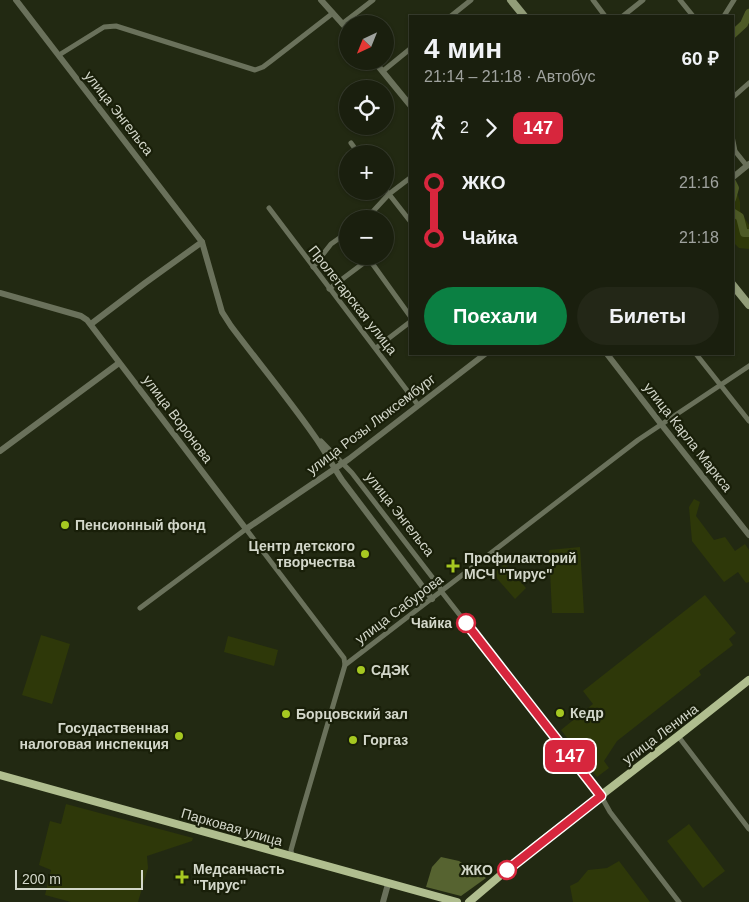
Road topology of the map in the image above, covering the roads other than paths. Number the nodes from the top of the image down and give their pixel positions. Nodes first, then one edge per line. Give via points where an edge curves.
1 (16, 0) edge
2 (321, 0) edge
3 (373, 0) edge
4 (471, 0) edge
5 (511, 0) edge
6 (593, 0) edge
7 (644, 0) edge
8 (680, 0) edge
9 (734, 0) edge
10 (333, 13) junction
11 (354, 15) edge
12 (452, 15) edge
13 (523, 15) edge
14 (604, 15) edge
15 (624, 15) edge
16 (692, 15) edge
17 (725, 15) edge
18 (339, 20) edge
19 (409, 50) edge
20 (59, 55) junction
21 (383, 71) joint
22 (749, 83) edge
23 (734, 96) edge
24 (409, 104) edge
25 (734, 146) edge
26 (748, 165) edge
27 (734, 176) edge
28 (409, 179) edge
29 (394, 188) edge
30 (381, 200) edge
31 (393, 200) edge
32 (269, 208) dead end
33 (373, 210) edge
34 (409, 220) edge
35 (339, 238) edge
36 (202, 242) junction
37 (313, 267) junction
38 (734, 286) edge
39 (329, 289) junction
40 (0, 293) edge
41 (749, 305) edge
42 (409, 315) edge
43 (409, 323) edge
44 (91, 324) junction
45 (376, 348) junction
46 (484, 355) edge
47 (608, 355) edge
48 (697, 355) edge
49 (119, 363) junction
50 (749, 366) edge
51 (720, 385) junction
52 (418, 405) junction
53 (749, 421) edge
54 (661, 424) junction
55 (312, 433) junction
56 (0, 451) edge
57 (344, 463) junction
58 (334, 469) junction
59 (246, 529) junction
60 (749, 535) edge
61 (441, 591) junction
62 (432, 599) junction
63 (140, 608) dead end
64 (345, 665) junction
65 (749, 680) edge
66 (678, 736) junction
67 (0, 775) edge
68 (601, 796) junction
69 (749, 829) edge
70 (292, 857) junction
71 (388, 884) junction
72 (383, 902) edge
73 (457, 902) edge
74 (469, 902) edge
75 (679, 902) edge

1 - 20 street, улица Энгельса
2 - 10 street
3 - 11 street
4 - 12 street
5 - 13 main road
6 - 14 street
7 - 15 street
8 - 16 street
9 - 17 street
10 - 18 street
10 - 20 street via 255,70 116,26 104,27
19 - 21 street
20 - 36 street, улица Энгельса
21 - 24 street
22 - 23 street
25 - 26 street
26 - 27 street
28 - 29 street
30 - 33 street
31 - 34 street
32 - 37 street, Пролетарская улица
35 - 37 street
36 - 44 street
36 - 55 street, улица Энгельса via 222,312
37 - 39 street, Пролетарская улица
38 - 41 main road
39 - 42 street via 369,259
39 - 45 street, Пролетарская улица
40 - 44 street, улица Воронова via 81,316
43 - 45 street
44 - 49 street, улица Воронова
45 - 52 street, Пролетарская улица
46 - 52 street, улица Розы Люксембург
47 - 54 street, улица Карла Маркса
48 - 51 street
49 - 56 street
49 - 59 street, улица Воронова
50 - 51 street, улица Сабурова
51 - 53 street
51 - 54 street, улица Сабурова
52 - 57 street, улица Розы Люксембург
54 - 60 street, улица Карла Маркса
54 - 61 street, улица Сабурова
55 - 57 street, улица Энгельса
55 - 58 street, улица Энгельса
57 - 58 street, улица Розы Люксембург
57 - 61 street, улица Энгельса via 411,547
58 - 59 street, улица Розы Люксембург
58 - 62 street, улица Энгельса
59 - 63 street
59 - 64 street via 344,658
61 - 62 street, улица Сабурова
61 - 68 street, улица Энгельса
62 - 64 street, улица Сабурова
64 - 70 street via 297,827
65 - 66 main road, улица Ленина
66 - 68 main road, улица Ленина
66 - 69 street
67 - 70 main road, Парковая улица
68 - 74 main road, улица Ленина via 529,850
68 - 75 street, улица Энгельса
70 - 71 main road, Парковая улица
71 - 72 street
71 - 73 main road, Парковая улица

